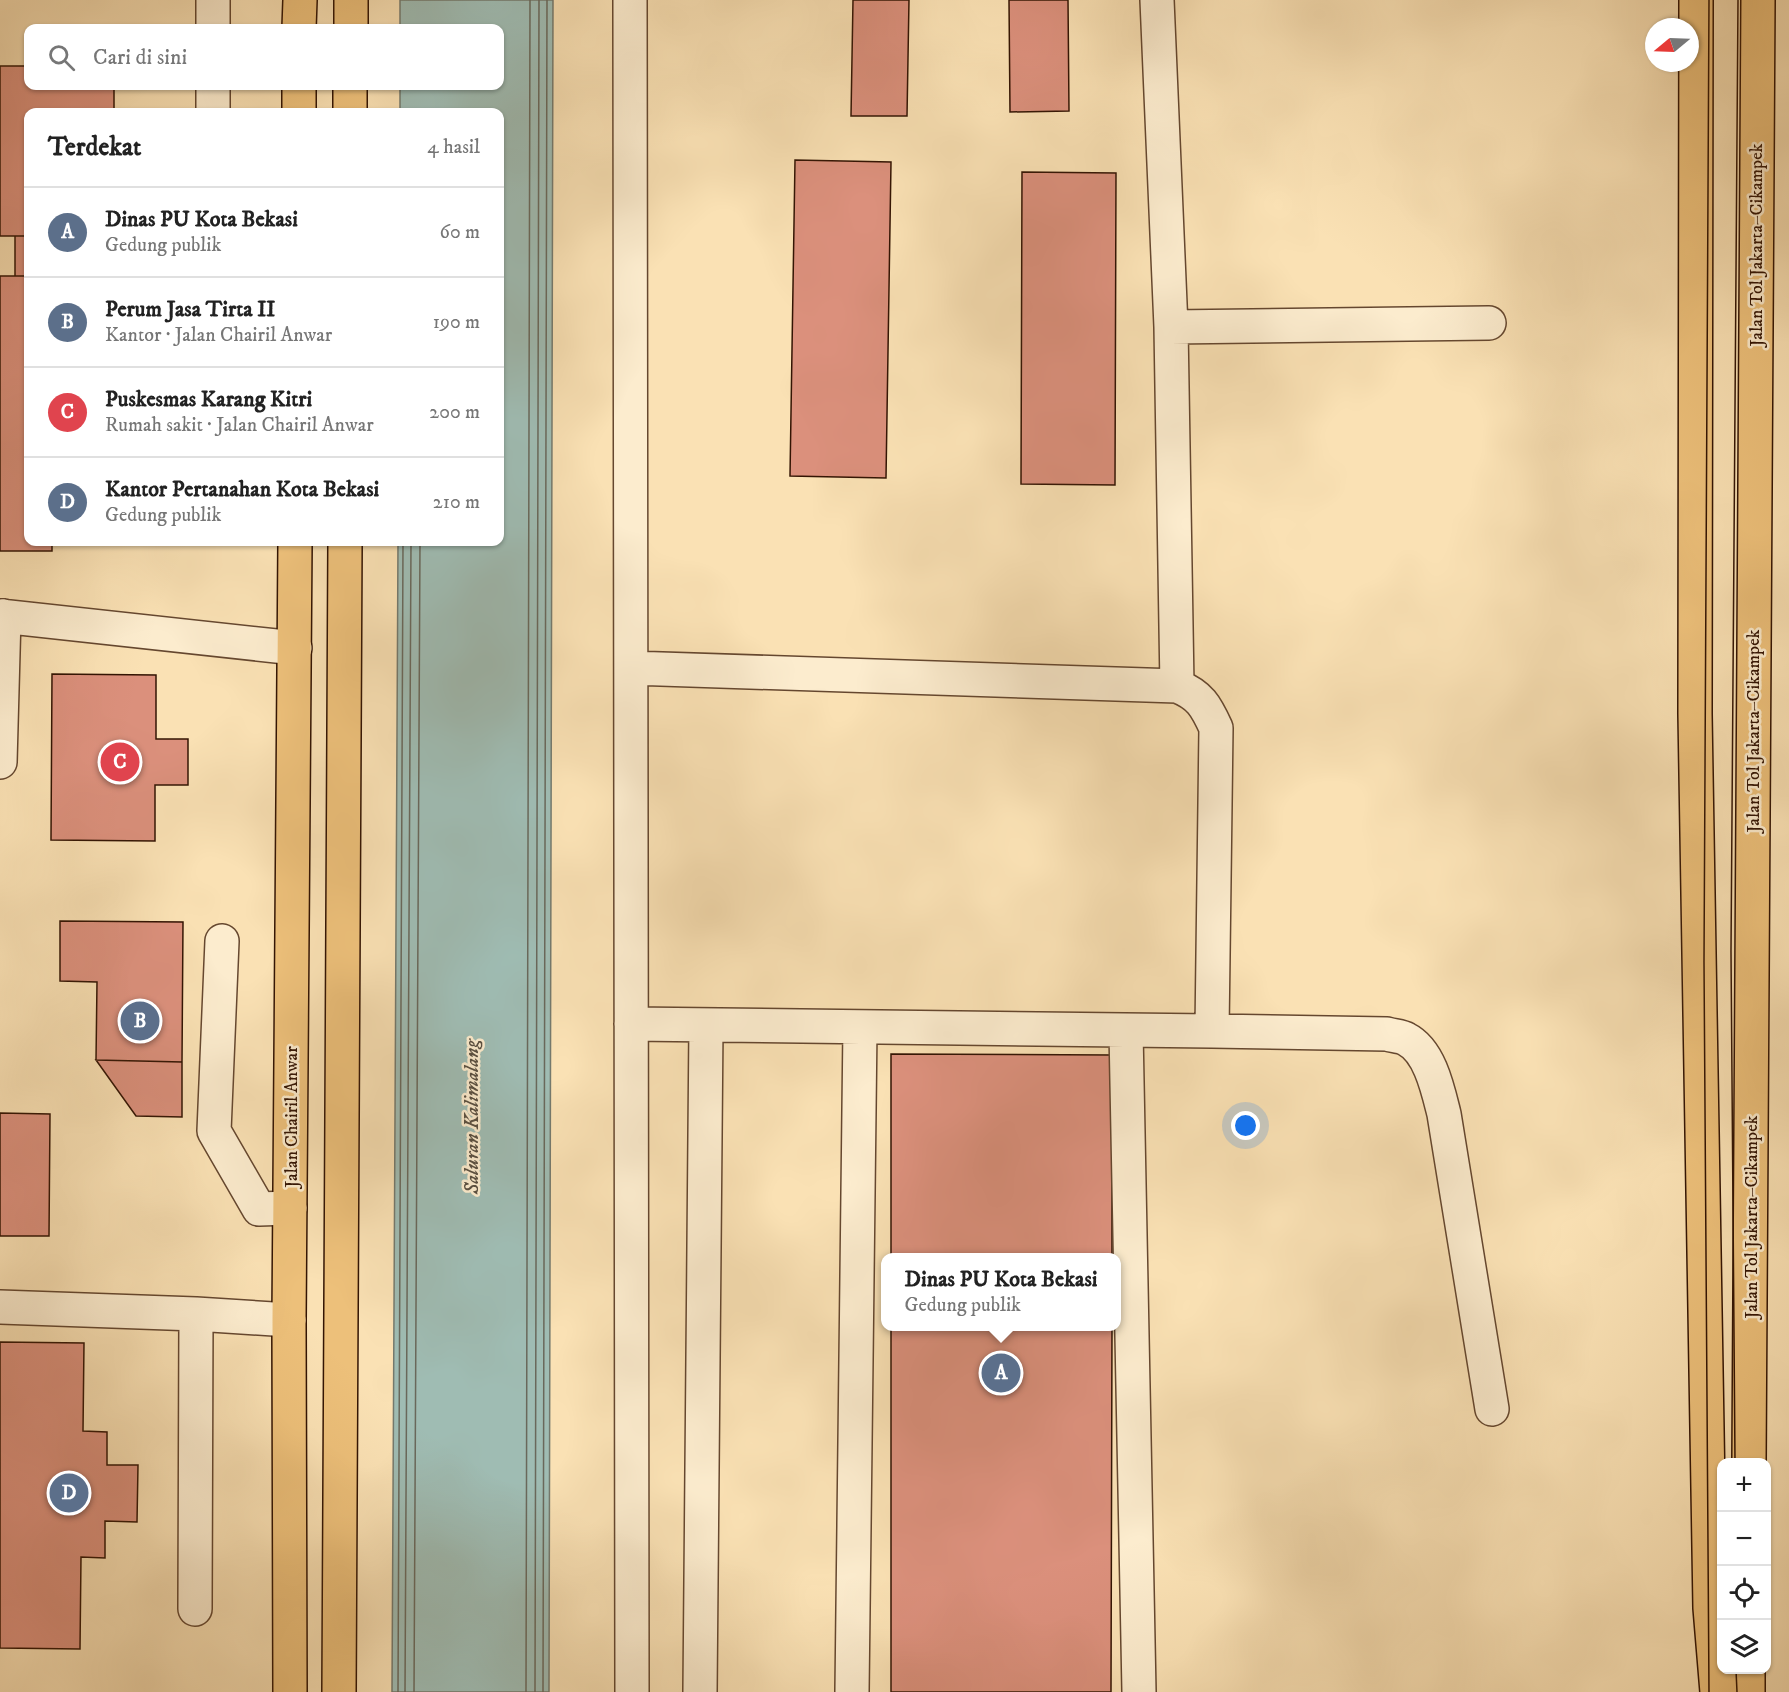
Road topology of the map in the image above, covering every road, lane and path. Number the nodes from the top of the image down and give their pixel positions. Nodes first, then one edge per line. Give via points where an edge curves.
1 (213, 0) edge
2 (300, 0) edge
3 (351, 0) edge
4 (630, 0) edge
5 (1157, 0) edge
6 (1696, 0) edge
7 (1758, 0) edge
8 (213, 24) edge
9 (299, 24) edge
10 (351, 24) edge
11 (213, 90) edge
12 (299, 90) edge
13 (350, 90) edge
14 (213, 108) edge
15 (298, 108) edge
16 (350, 108) edge
17 (1489, 323) dead end
18 (1171, 327) junction
19 (295, 546) edge
20 (345, 546) edge
21 (2, 616) edge
22 (295, 648) junction
23 (343, 653) junction
24 (631, 668) junction
25 (1177, 686) junction
26 (0, 762) edge
27 (222, 941) dead end
28 (631, 1024) junction
29 (706, 1025) junction
30 (860, 1027) junction
31 (1126, 1031) junction
32 (1212, 1031) junction
33 (290, 1208) junction
34 (0, 1307) edge
35 (196, 1314) junction
36 (289, 1320) junction
37 (340, 1320) junction
38 (1492, 1408) dead end
39 (1749, 1458) edge
40 (195, 1609) dead end
41 (1748, 1674) edge
42 (339, 1689) edge
43 (290, 1692) edge
44 (632, 1692) edge
45 (700, 1692) edge
46 (852, 1692) edge
47 (1139, 1692) edge
48 (1717, 1692) edge
49 (1748, 1692) edge

1 - 8 street
2 - 9 main road
3 - 10 main road
4 - 24 street
5 - 18 street
6 - 48 main road via 1695,714 1710,1596
7 - 39 main road, Jalan Tol Jakarta–Cikampek
11 - 14 street
12 - 15 main road
13 - 16 main road
17 - 18 street
18 - 25 street
19 - 22 main road, Jalan Chairil Anwar
20 - 23 main road
21 - 22 street
21 - 26 street
22 - 23 main road
22 - 33 main road, Jalan Chairil Anwar
23 - 37 main road
24 - 25 street
24 - 28 street
25 - 32 street via 1201,701 1216,728
27 - 33 street via 214,1131 259,1209
28 - 29 street
28 - 44 street
29 - 30 street
29 - 45 street
30 - 31 street
30 - 46 street
31 - 32 street
31 - 47 street
32 - 38 street via 1387,1034 1405,1038 1426,1060 1444,1114
33 - 36 main road, Jalan Chairil Anwar
34 - 35 street
35 - 36 street
35 - 40 street
36 - 37 main road
36 - 43 main road, Jalan Chairil Anwar
37 - 42 main road
41 - 49 main road

